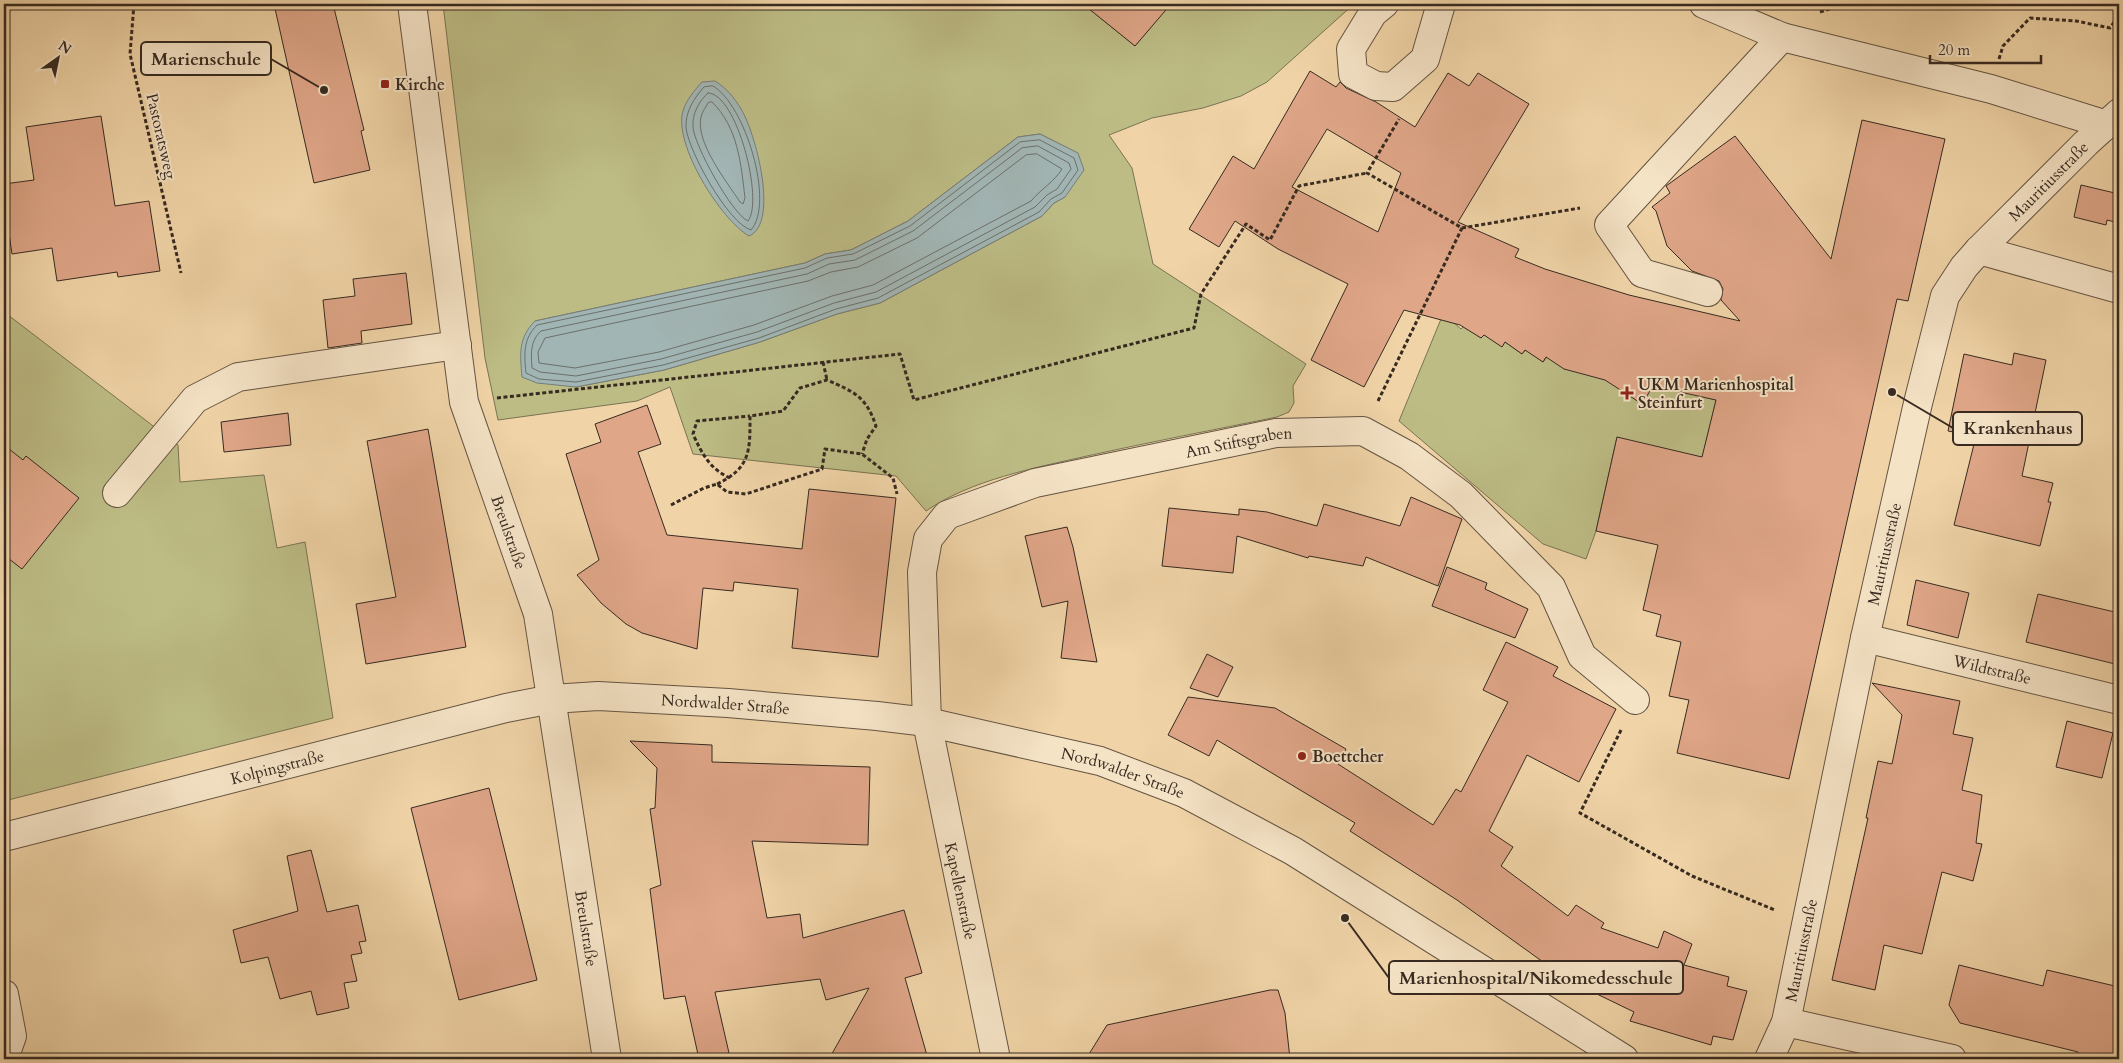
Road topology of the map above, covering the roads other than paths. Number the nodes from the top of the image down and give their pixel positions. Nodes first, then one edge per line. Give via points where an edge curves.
1 (412, 4) edge
2 (1384, 4) edge
3 (1441, 4) edge
4 (1704, 4) edge
5 (1782, 37) junction
6 (2113, 119) edge
7 (1979, 250) junction
8 (2119, 289) edge
9 (1708, 292) dead end
10 (457, 345) junction
11 (116, 493) dead end
12 (1865, 638) junction
13 (552, 699) junction
14 (1635, 700) road end
15 (2119, 700) edge
16 (927, 722) junction
17 (4, 836) edge
18 (4, 994) edge
19 (1786, 1022) junction
20 (4, 1059) edge
21 (608, 1059) edge
22 (996, 1059) edge
23 (1624, 1059) edge
24 (1769, 1059) edge
25 (1952, 1059) edge

1 - 10 street, Breulstraße
2 - 3 street via 1373,13 1351,48 1353,74 1376,86 1394,87 1424,59
4 - 5 street
5 - 6 street
5 - 9 street via 1609,225 1642,272
6 - 7 street, Mauritiusstraße
7 - 8 street
7 - 12 street, Mauritiusstraße via 1946,296 1918,403
10 - 11 street via 238,377 195,400
10 - 13 street, Breulstraße via 464,402 538,614
12 - 15 street, Wildtstraße
12 - 19 street, Mauritiusstraße
13 - 16 street, Nordwalder Straße via 598,696 728,703
13 - 17 street, Kolpingstraße
13 - 21 street, Breulstraße
14 - 16 street, Am Stiftsgraben via 1582,656 1564,591 1461,495 1409,456 1363,431 1276,433 1035,483 947,516 928,539 922,572
16 - 22 street, Kapellenstraße
16 - 23 street, Nordwalder Straße via 1100,761 1184,793 1308,860
18 - 20 street via 12,1036
19 - 24 street, Mauritiusstraße
19 - 25 street

